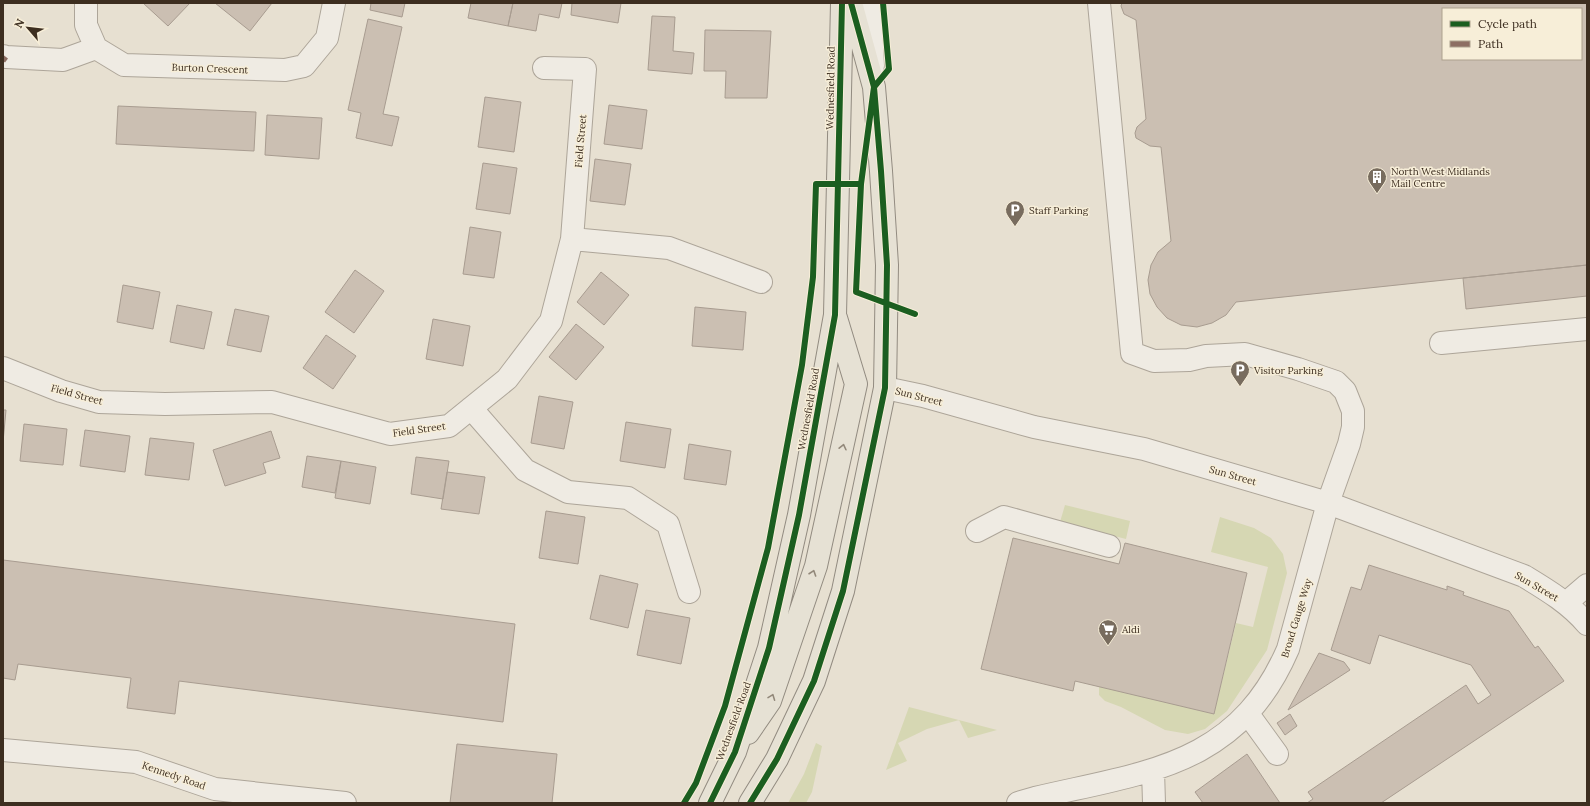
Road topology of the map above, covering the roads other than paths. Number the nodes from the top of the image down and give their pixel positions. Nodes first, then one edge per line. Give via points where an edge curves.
1 (86, 3) edge
2 (334, 3) edge
3 (842, 3) edge
4 (851, 3) edge
5 (870, 3) edge
6 (1099, 3) edge
7 (96, 48) junction
8 (3, 56) edge
9 (544, 68) dead end
10 (874, 87) junction
11 (572, 239) junction
12 (761, 282) dead end
13 (835, 315) junction
14 (1587, 329) edge
15 (1441, 343) dead end
16 (3, 368) edge
17 (856, 384) junction
18 (885, 388) junction
19 (471, 408) junction
20 (1328, 503) junction
21 (977, 531) dead end
22 (1109, 546) dead end
23 (1587, 584) edge
24 (689, 592) dead end
25 (1566, 603) junction
26 (1587, 624) edge
27 (1248, 714) junction
28 (3, 750) edge
29 (735, 752) junction
30 (1277, 754) dead end
31 (777, 759) junction
32 (1153, 770) junction
33 (345, 803) edge
34 (710, 803) edge
35 (750, 803) edge
36 (757, 803) edge
37 (1018, 803) edge
38 (1154, 803) edge

1 - 7 street via 86,25
2 - 7 street, Burton Crescent via 327,38 304,66 285,70 124,65
3 - 13 main road, Wednesfield Road
4 - 10 main road
5 - 10 street
6 - 20 street, Broad Gauge Way via 1132,353 1154,361 1245,354 1336,382 1345,391 1353,411 1353,427
7 - 8 street via 63,60
9 - 11 street, Field Street via 586,69
10 - 18 main road via 886,265
11 - 12 street via 669,248
11 - 19 street, Field Street via 551,321 507,379
13 - 17 main road
13 - 29 main road, Wednesfield Road via 799,515 769,648
14 - 15 street
16 - 19 street, Field Street via 61,391 99,402 272,402 390,434 449,426
17 - 18 main road, Sun Street
29 -> 17 main road via 770,701 816,566
18 - 20 street, Sun Street via 924,396 1034,427 1144,449
18 - 31 main road via 843,591 814,681
19 - 24 street via 525,470 568,492 628,498 668,524
20 - 25 street, Sun Street via 1524,576
20 - 27 street, Broad Gauge Way via 1288,649 1265,692
21 - 22 street via 1004,517
23 - 25 street
25 - 26 street, Sun Street
27 - 30 street
27 - 32 street, Broad Gauge Way via 1208,746 1181,760
28 - 33 street, Kennedy Road via 136,762 214,789
29 - 34 main road, Wednesfield Road
31 - 35 main road
31 - 36 street
32 - 37 street, Broad Gauge Way
32 - 38 street

